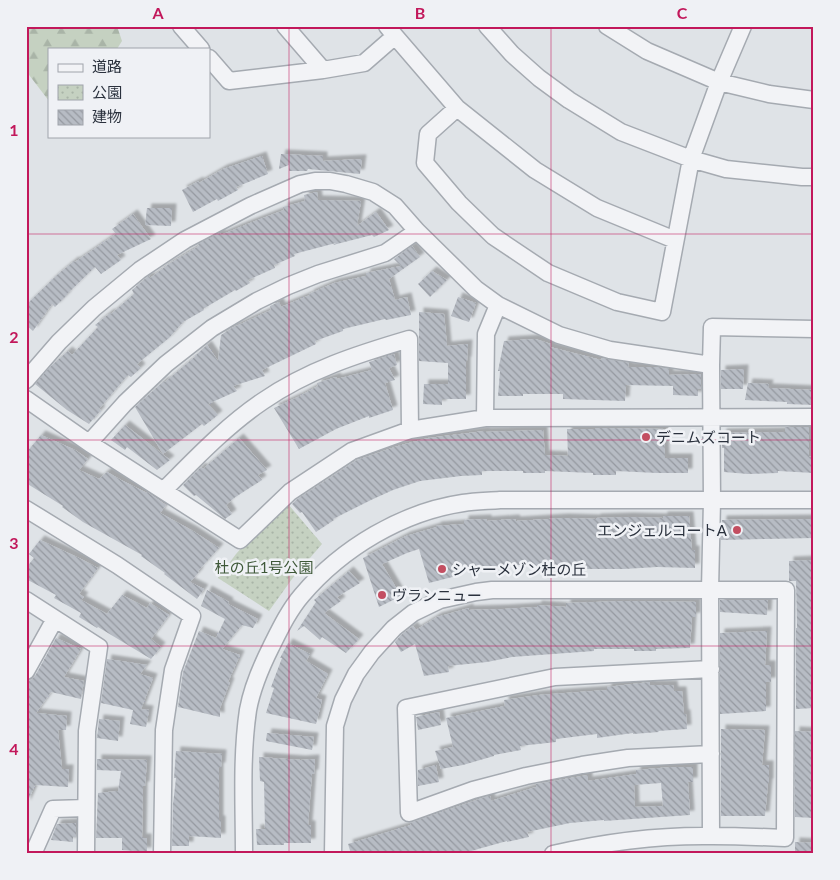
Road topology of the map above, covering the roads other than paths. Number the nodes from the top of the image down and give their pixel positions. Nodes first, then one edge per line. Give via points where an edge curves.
1 (181, 26) edge
2 (285, 26) edge
3 (487, 26) edge
4 (607, 26) edge
5 (743, 26) edge
6 (391, 31) edge
7 (200, 48) edge
8 (210, 59) edge
9 (323, 70) junction
10 (719, 82) junction
11 (814, 100) edge
12 (457, 108) junction
13 (691, 159) junction
14 (814, 177) edge
15 (417, 231) junction
16 (675, 240) junction
17 (498, 305) junction
18 (814, 329) edge
19 (711, 365) junction
20 (26, 380) edge
21 (26, 399) edge
22 (814, 417) edge
23 (485, 418) junction
24 (711, 418) junction
25 (410, 430) junction
26 (89, 443) junction
27 (164, 490) junction
28 (814, 500) edge
29 (712, 501) junction
30 (26, 509) edge
31 (710, 590) junction
32 (26, 600) edge
33 (55, 619) junction
34 (711, 669) junction
35 (26, 671) edge
36 (711, 754) junction
37 (86, 808) junction
38 (711, 836) junction
39 (33, 854) edge
40 (86, 854) edge
41 (162, 854) edge
42 (244, 854) edge
43 (333, 854) edge
44 (554, 854) edge

1 - 7 street
2 - 9 street
3 - 13 street via 519,60 569,100 621,132
4 - 10 street via 647,51
5 - 10 street
6 - 9 street via 364,63
6 - 12 street
8 - 9 street via 229,81
10 - 11 street
10 - 13 street
12 - 16 street via 535,170 597,208
12 - 16 street via 428,134 424,164 493,236 548,273 617,302 662,312
13 - 14 street via 726,169
13 - 16 street
15 - 17 street via 476,289
15 - 20 street via 395,206 373,192 330,181 300,184 185,240 140,270 59,342
15 - 26 street via 385,252 288,286 212,328 166,364
17 - 19 street via 559,335 610,350
17 - 23 street via 486,334
18 - 19 street via 712,327
19 - 24 street
21 - 26 street
22 - 24 street
23 - 24 street
23 - 25 street
24 - 29 street
25 - 27 street via 352,451 290,492 240,540
25 - 27 street via 410,338 357,354 308,375 263,401 215,439
26 - 27 street
28 - 29 street
29 - 31 street
29 - 42 street via 500,500 462,503 424,512 390,526 353,548 328,567 302,596 281,626 259,671 244,743
30 - 41 street via 192,616 173,670 164,730
31 - 34 street
31 - 38 street via 786,590 785,838
31 - 43 street via 492,590 440,600 413,613 372,652 343,700 335,726
32 - 33 street
33 - 35 street
33 - 37 street via 99,647 87,731
34 - 36 street
34 - 36 street via 555,677 406,708 408,813 473,790 582,765 628,758
36 - 38 street
37 - 39 street via 53,809
37 - 40 street
38 - 44 street via 624,841

